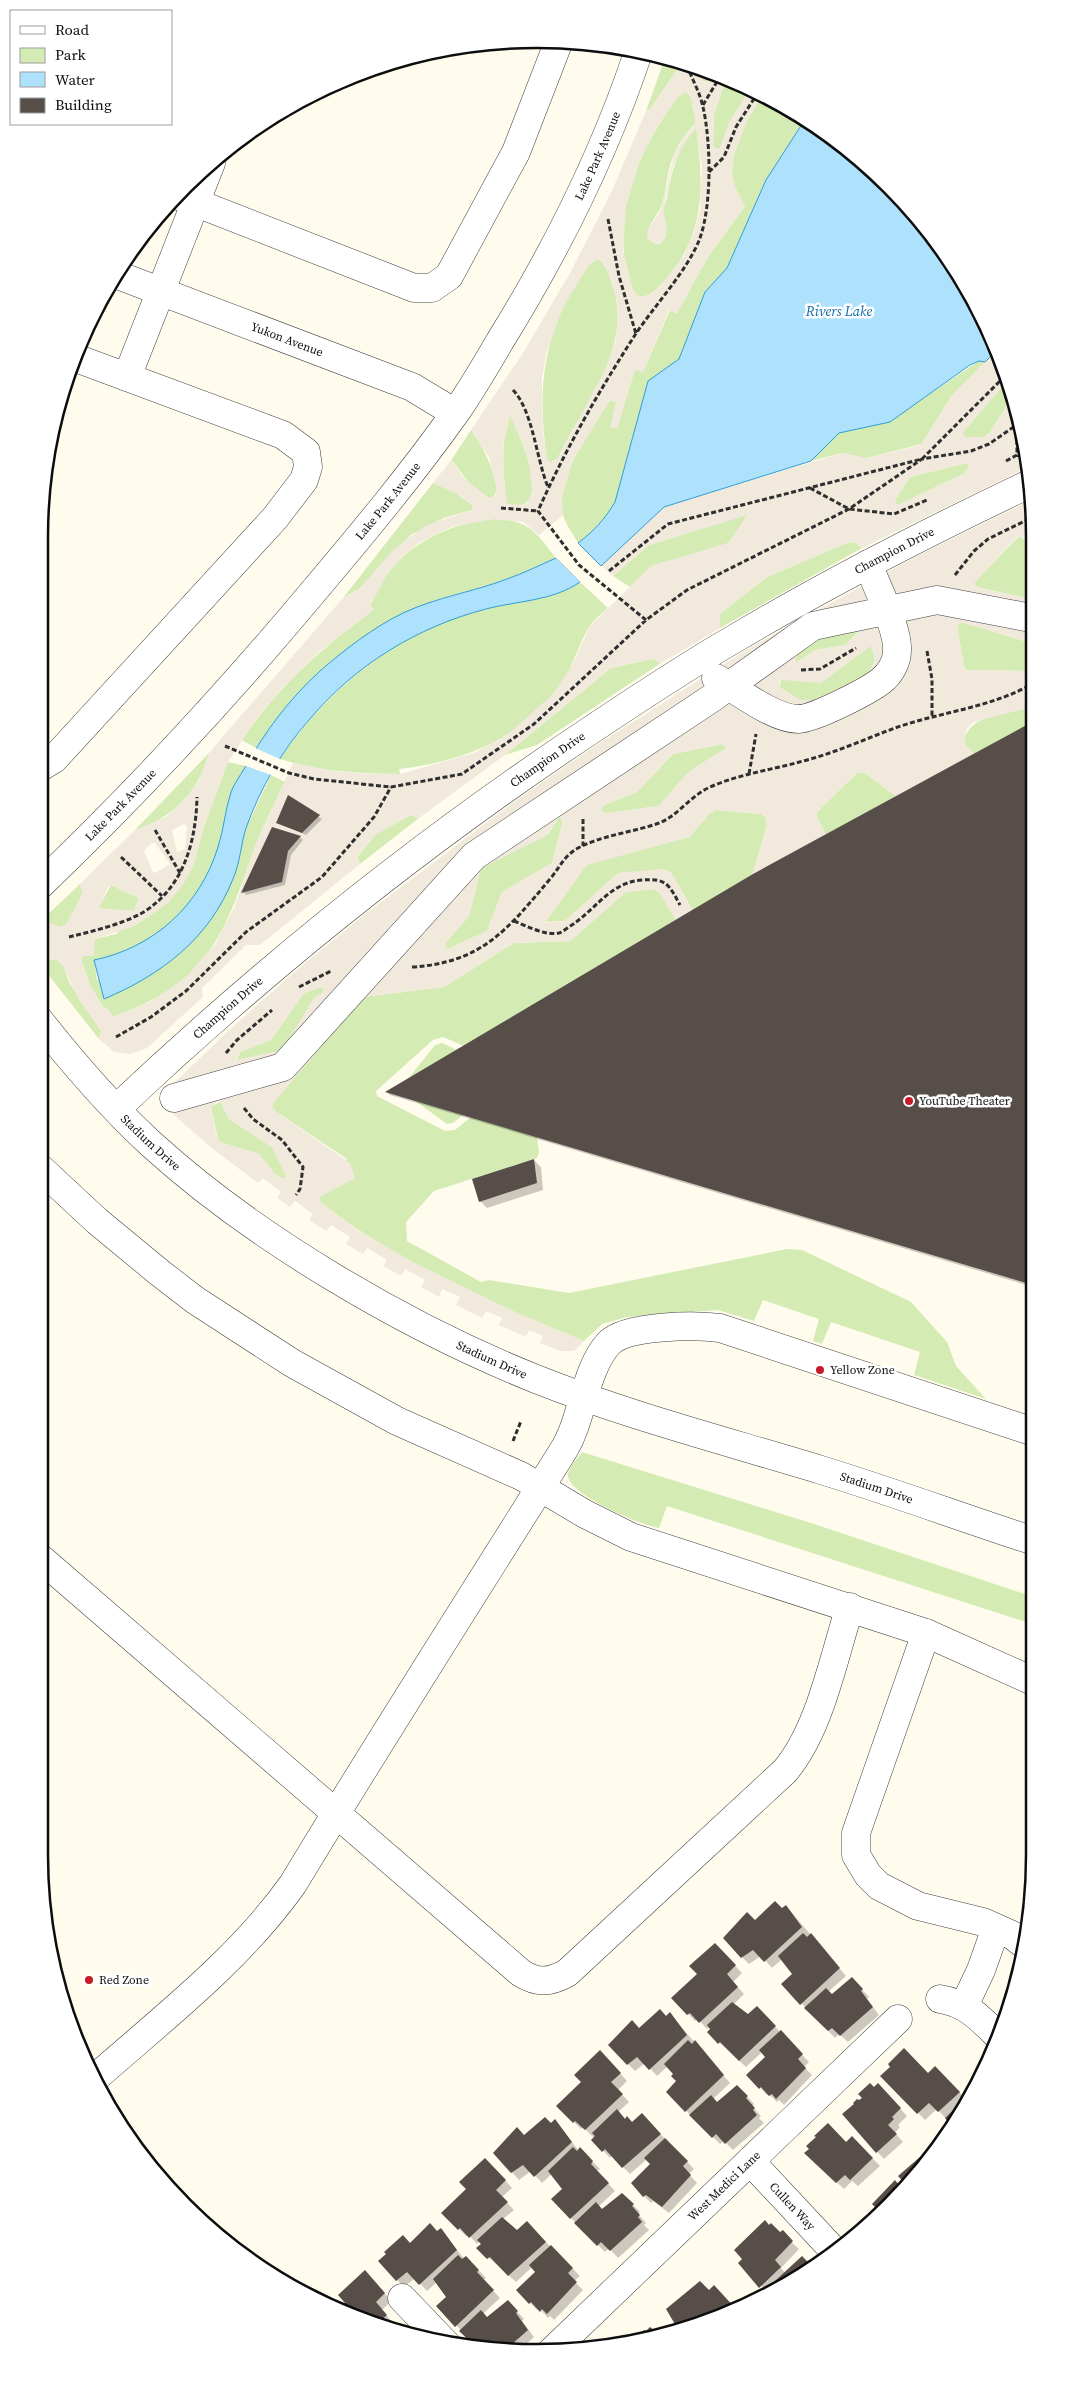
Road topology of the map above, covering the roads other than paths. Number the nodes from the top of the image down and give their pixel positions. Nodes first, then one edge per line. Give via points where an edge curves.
1 (556, 49) edge
2 (636, 58) edge
3 (186, 199) edge
4 (123, 277) edge
5 (162, 292) junction
6 (81, 360) edge
7 (127, 377) junction
8 (455, 412) junction
9 (1022, 474) edge
10 (868, 564) junction
11 (886, 610) junction
12 (1026, 617) edge
13 (692, 664) junction
14 (729, 685) junction
15 (48, 763) edge
16 (48, 877) edge
17 (48, 1031) edge
18 (174, 1098) dead end
19 (116, 1109) junction
20 (48, 1175) edge
21 (584, 1397) junction
22 (1026, 1429) edge
23 (540, 1486) junction
24 (1026, 1538) edge
25 (48, 1566) edge
26 (850, 1607) junction
27 (926, 1633) junction
28 (1026, 1678) edge
29 (336, 1813) junction
30 (996, 1928) junction
31 (1018, 1941) edge
32 (898, 2019) dead end
33 (993, 2031) edge
34 (99, 2074) edge
35 (750, 2161) junction
36 (830, 2247) edge
37 (402, 2298) dead end
38 (436, 2334) edge
39 (560, 2343) edge

1 - 3 street via 511,160 449,276 432,288 414,288
2 - 8 street, Lake Park Avenue via 617,112 573,213 524,302
3 - 5 street
4 - 5 street, Yukon Avenue
5 - 7 street
5 - 8 street, Yukon Avenue via 412,387
6 - 7 street
7 - 15 street via 283,436 306,452 308,467 304,480 275,518
8 - 16 street, Lake Park Avenue via 369,523 232,687
9 - 10 street, Champion Drive via 982,505
10 - 11 street
10 - 13 street, Champion Drive
11 - 12 street via 937,600
11 - 14 street via 813,626
11 - 14 street via 898,651 891,670 881,680 821,713 798,719 779,714
13 - 14 street
13 - 19 street, Champion Drive via 544,761 396,869 255,985
14 - 18 street via 474,856 283,1067
17 - 19 street, Stadium Drive
19 - 21 street, Stadium Drive via 158,1150 222,1202 351,1287 455,1343
20 - 23 street via 125,1245 195,1300 292,1363 432,1438
21 - 22 street via 603,1352 616,1338 639,1330 706,1326
21 - 23 street via 567,1444
21 - 24 street, Stadium Drive via 912,1499
23 - 26 street via 631,1537
23 - 29 street
25 - 29 street
26 - 27 street
26 - 29 street via 810,1732 795,1759 567,1974 556,1979 531,1980 520,1973
27 - 28 street
27 - 30 street via 856,1834 856,1855 868,1875 892,1894 918,1906 970,1918
29 - 34 street via 268,1919 240,1949
30 - 31 street
30 - 33 street via 981,1970 952,2003 978,2016
32 - 35 street, West Medici Lane
35 - 36 street, Cullen Way
35 - 39 street, West Medici Lane
37 - 38 street

